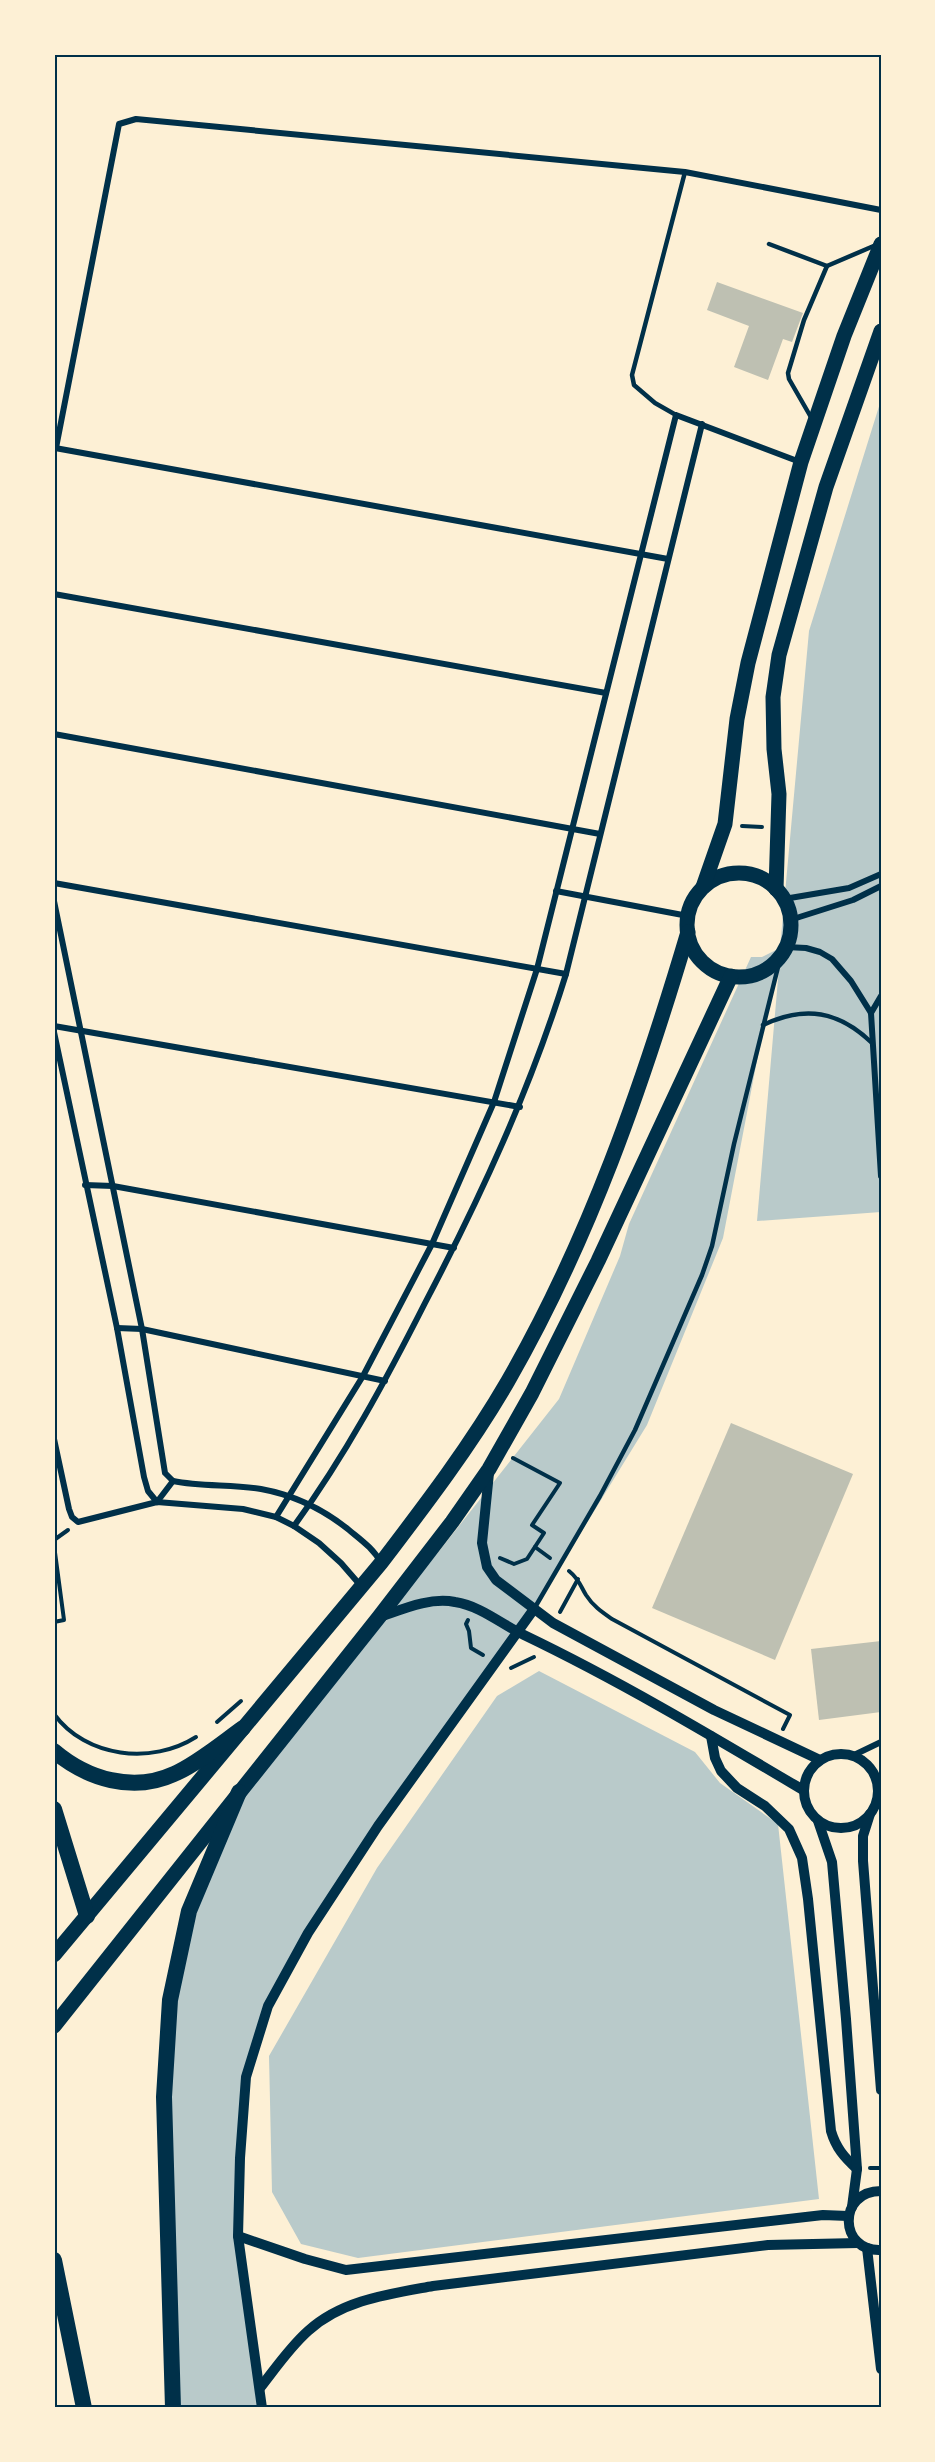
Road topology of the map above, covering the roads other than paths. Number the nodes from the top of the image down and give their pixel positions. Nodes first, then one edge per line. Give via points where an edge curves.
1 (685, 172) junction
2 (881, 210) edge
3 (769, 244) dead end
4 (881, 244) edge
5 (827, 266) junction
6 (881, 331) edge
7 (676, 415) junction
8 (813, 422) junction
9 (702, 424) junction
10 (55, 448) edge
11 (801, 462) junction
12 (641, 554) junction
13 (668, 559) junction
14 (54, 594) edge
15 (606, 693) junction
16 (54, 734) edge
17 (572, 829) junction
18 (600, 834) junction
19 (881, 874) edge
20 (54, 883) edge
21 (881, 886) edge
22 (703, 887) junction
23 (556, 891) junction
24 (780, 894) junction
25 (584, 897) junction
26 (54, 901) edge
27 (688, 916) junction
28 (790, 920) junction
29 (688, 932) junction
30 (783, 951) junction
31 (537, 969) junction
32 (566, 974) junction
33 (731, 976) junction
34 (881, 996) edge
35 (871, 1013) junction
36 (763, 1025) junction
37 (54, 1026) edge
38 (80, 1029) junction
39 (54, 1032) edge
40 (872, 1043) junction
41 (494, 1102) junction
42 (520, 1107) junction
43 (881, 1176) edge
44 (85, 1185) junction
45 (113, 1186) junction
46 (432, 1244) junction
47 (454, 1248) junction
48 (117, 1328) junction
49 (142, 1329) junction
50 (363, 1376) junction
51 (385, 1381) junction
52 (54, 1439) edge
53 (489, 1469) junction
54 (173, 1481) junction
55 (290, 1496) junction
56 (157, 1502) junction
57 (310, 1504) junction
58 (276, 1517) junction
59 (294, 1526) junction
60 (381, 1563) junction
61 (361, 1586) junction
62 (534, 1609) junction
63 (380, 1617) junction
64 (518, 1632) junction
65 (243, 1728) junction
66 (711, 1736) junction
67 (881, 1743) edge
68 (54, 1751) edge
69 (854, 1755) junction
70 (820, 1760) junction
71 (879, 1778) edge
72 (803, 1790) junction
73 (239, 1792) junction
74 (54, 1809) edge
75 (870, 1814) junction
76 (818, 1821) junction
77 (87, 1916) junction
78 (54, 1955) edge
79 (54, 2026) edge
80 (881, 2090) edge
81 (857, 2169) junction
82 (881, 2191) edge
83 (850, 2211) junction
84 (238, 2236) junction
85 (863, 2246) junction
86 (881, 2250) edge
87 (54, 2260) edge
88 (881, 2369) edge
89 (260, 2388) junction
90 (84, 2408) edge
91 (172, 2408) edge
92 (262, 2408) edge

1 - 2 street
1 - 7 lane via 632,375 634,386
1 - 10 street via 136,119 119,124
3 - 5 lane
4 - 5 lane
4 - 8 main road
5 - 8 lane via 804,320 788,373
6 - 24 main road via 826,487 779,655 773,697
7 - 9 street
7 - 12 street
8 - 11 main road
9 - 11 street
9 - 13 street
10 - 12 street
11 - 22 main road via 748,663 725,824
12 - 13 street
12 - 15 street
13 - 18 street
14 - 15 street
15 - 17 street
16 - 17 street
17 - 18 street
17 - 23 street
18 - 25 street
19 - 24 street via 849,888
20 - 31 street
21 - 28 street via 853,900
22 - 24 main road via 732,873 764,879
22 - 27 main road
23 - 25 street
23 - 31 street
24 - 28 main road
25 - 27 street
25 - 32 street
26 - 38 street
27 - 29 main road
28 - 30 main road
29 - 33 main road via 692,948 702,961
29 - 60 main road via 624,1131 596,1203 550,1301 477,1431
30 - 33 main road via 758,973
30 - 35 street via 806,948 832,959
30 - 36 lane
31 - 32 street
31 - 41 street
32 - 42 street
33 - 53 main road via 602,1252 532,1393
34 - 35 street
35 - 40 street
36 - 40 lane via 795,1014 829,1016 853,1027
36 - 62 lane via 720,1215 702,1275 634,1430
37 - 38 street
38 - 41 street
38 - 45 street
39 - 44 street
40 - 43 street
41 - 42 street
41 - 46 street
42 - 47 street
44 - 45 street
44 - 48 street
45 - 46 street
45 - 49 street
46 - 47 street
46 - 50 street
47 - 51 street
48 - 49 street
48 - 56 street via 144,1477
49 - 50 street
49 - 54 street via 165,1473
50 - 51 street
50 - 55 street
51 - 57 street
52 - 56 street via 69,1509 78,1522
53 - 62 street via 482,1531 487,1568 496,1580
53 - 63 main road
54 - 55 street via 261,1489
54 - 56 street
55 - 57 street
55 - 58 street
56 - 58 street via 243,1509
57 - 59 street
57 - 60 street via 360,1539
58 - 59 street
59 - 61 street via 319,1543
60 - 61 main road
61 - 65 main road
62 - 64 street
62 - 70 street via 632,1666
63 - 64 street via 422,1604 454,1601 477,1608
63 - 73 main road
64 - 66 street via 609,1677
64 - 84 street via 378,1826 308,1934 268,2006 246,2077
65 - 68 highway via 175,1774 150,1782 97,1777
65 - 77 main road
66 - 72 street
66 - 81 street via 722,1771 736,1788 765,1806 789,1829 801,1858 810,1911 831,2131 844,2158
67 - 69 street
69 - 70 street via 842,1753
69 - 71 street
70 - 72 street via 805,1778
71 - 75 street via 876,1804
72 - 76 street via 805,1802
73 - 79 main road
73 - 91 highway via 189,1911 170,2000 164,2097
74 - 77 highway
75 - 76 street via 862,1822 840,1829
75 - 80 street via 863,1836 862,1861
76 - 81 street via 832,1862
77 - 78 main road
81 - 83 street
82 - 83 street via 866,2193
83 - 84 street via 346,2270
83 - 85 street via 852,2235
84 - 89 street
85 - 86 street
85 - 88 street
85 - 89 street via 768,2245 384,2295 353,2304 308,2330
87 - 90 highway
89 - 92 street

